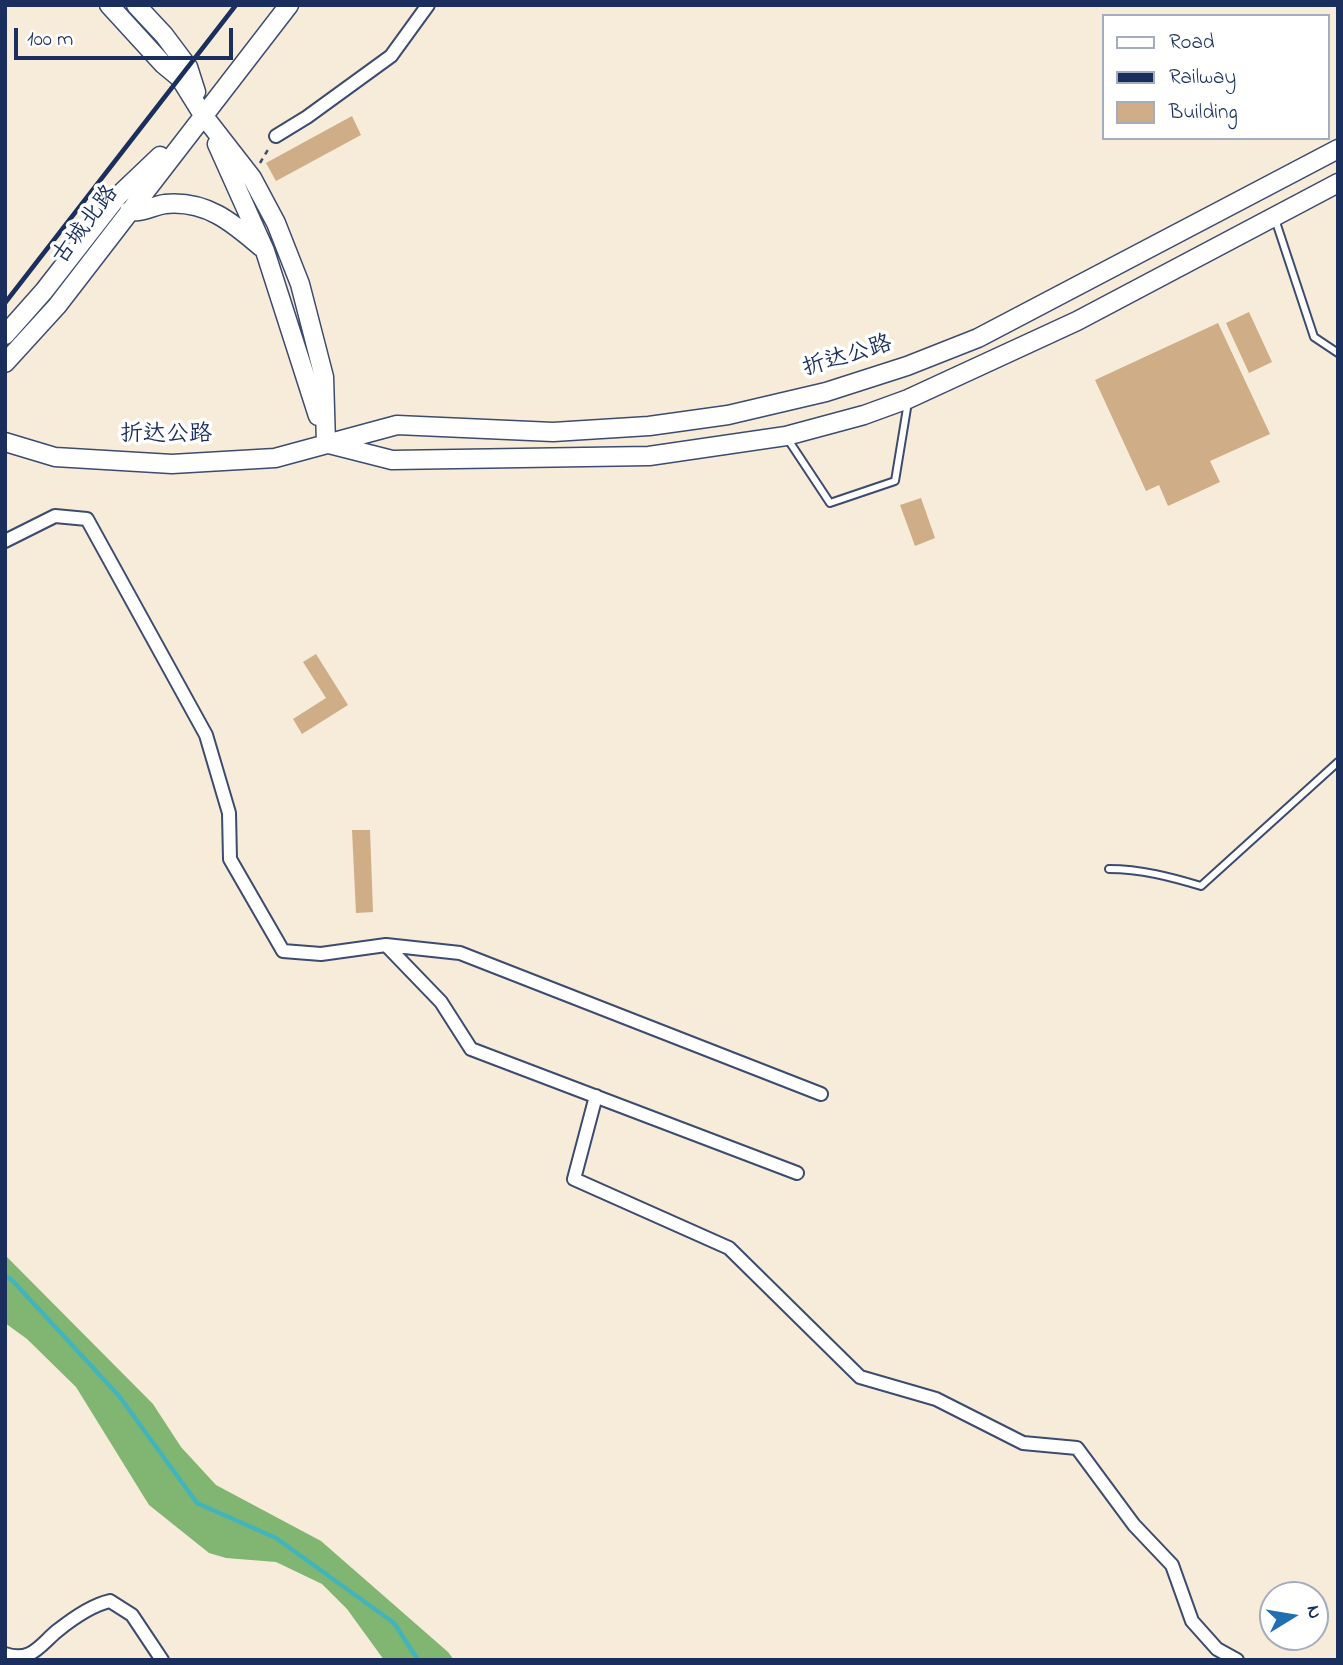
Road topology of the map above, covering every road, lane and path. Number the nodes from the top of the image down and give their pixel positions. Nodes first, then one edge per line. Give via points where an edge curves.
1 (109, 5) edge
2 (136, 5) edge
3 (289, 5) edge
4 (428, 5) edge
5 (203, 114) junction
6 (276, 136) dead end
7 (1338, 149) edge
8 (1338, 183) edge
9 (129, 211) junction
10 (1274, 217) junction
11 (265, 251) junction
12 (5, 335) edge
13 (1338, 353) edge
14 (5, 363) edge
15 (908, 399) junction
16 (786, 436) junction
17 (5, 442) edge
18 (326, 443) junction
19 (5, 541) edge
20 (1338, 762) edge
21 (1110, 869) dead end
22 (386, 945) junction
23 (821, 1094) dead end
24 (596, 1096) junction
25 (797, 1173) dead end
26 (5, 1654) edge
27 (162, 1660) edge
28 (1237, 1660) edge

1 - 5 main road via 180,78
2 - 5 main road via 188,67
3 - 5 main road, 古城北路
4 - 6 street via 391,56
5 - 9 main road, 古城北路
5 - 11 main road
5 - 12 main road, 古城北路 via 118,196
5 - 18 main road via 252,178 300,284 324,377
7 - 18 main road, 折达公路 via 978,338 826,391 728,415 649,426 553,432 397,425
8 - 10 main road
9 - 11 main road via 173,204 200,206 226,218
9 - 14 main road, 古城北路 via 57,306
10 - 13 lane via 1314,337
10 - 15 main road via 1077,321
11 - 18 main road
15 - 16 main road
15 - 16 lane via 895,481 830,503
16 - 18 main road via 649,456 419,460 393,460
17 - 18 main road, 折达公路 via 55,457 172,464 275,458
19 - 22 street via 55,516 87,519 206,735 229,813 230,859 283,951 321,954
20 - 21 lane via 1201,886 1166,875
22 - 23 street via 460,953
22 - 24 street via 441,1002 471,1049
24 - 25 street
24 - 28 street via 573,1179 729,1248 860,1377 936,1399 1023,1443 1077,1448 1133,1525 1172,1565 1192,1621 1217,1648
26 - 27 street via 16,1658 39,1650 56,1631 110,1601 132,1615

